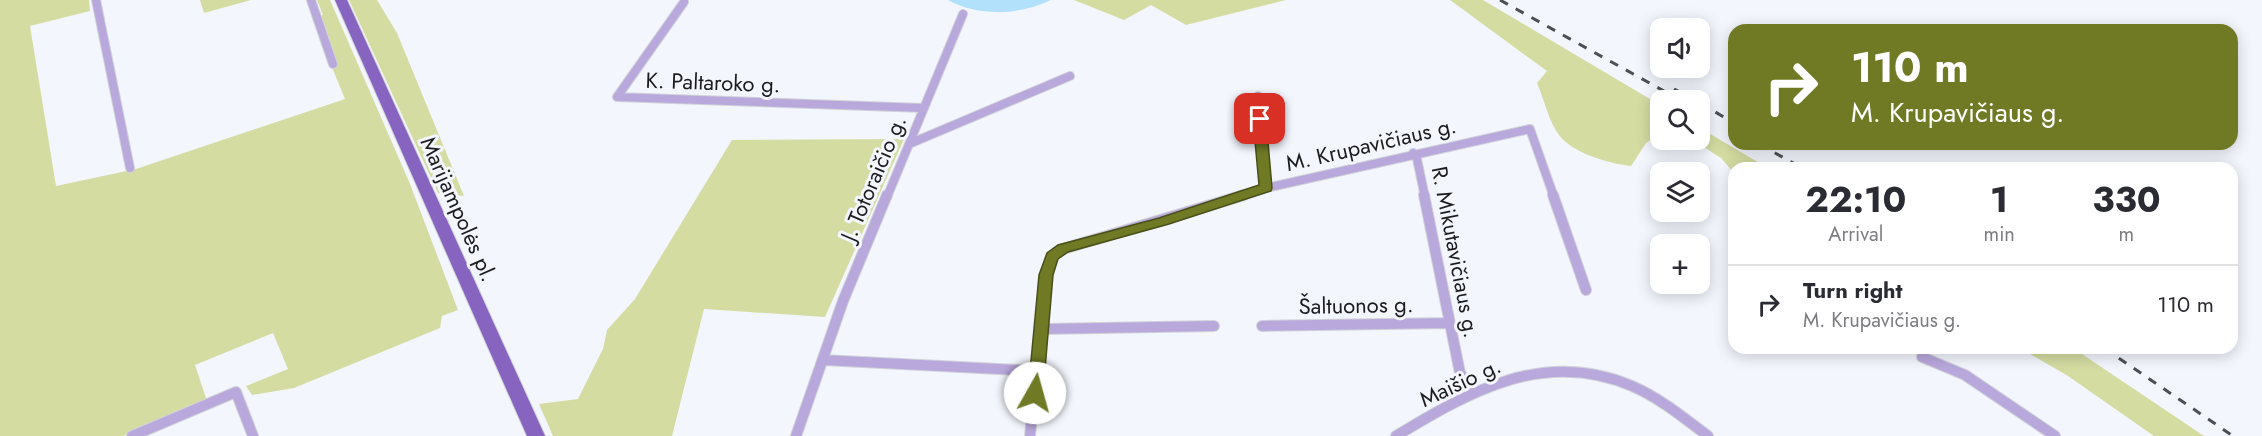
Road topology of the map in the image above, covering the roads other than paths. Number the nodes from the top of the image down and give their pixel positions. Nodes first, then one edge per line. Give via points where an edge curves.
1 (96, 0) edge
2 (311, 0) edge
3 (341, 0) edge
4 (684, 2) dead end
5 (963, 14) dead end
6 (333, 64) dead end
7 (1070, 76) dead end
8 (1258, 96) dead end
9 (923, 108) junction
10 (909, 144) junction
11 (1413, 153) junction
12 (130, 168) dead end
13 (1266, 188) junction
14 (1586, 290) dead end
15 (1450, 323) junction
16 (1214, 326) dead end
17 (1263, 326) dead end
18 (1043, 329) junction
19 (1922, 357) dead end
20 (824, 360) junction
21 (1038, 371) junction
22 (1473, 392) junction
23 (132, 436) edge
24 (253, 436) edge
25 (536, 436) edge
26 (796, 436) edge
27 (1030, 436) edge
28 (1396, 436) edge
29 (1708, 436) edge
30 (2055, 436) edge

1 - 12 street
2 - 6 street
3 - 25 main road, Marijampolės pl.
4 - 9 street, K. Paltaroko g. via 617,97
5 - 9 street, J. Totoraičio g.
7 - 10 street
8 - 13 street
9 - 10 street, J. Totoraičio g.
10 - 20 street, J. Totoraičio g. via 843,301
11 - 13 street, M. Krupavičiaus g.
11 - 14 street, M. Krupavičiaus g. via 1530,129
11 - 15 street, R. Mikutavičiaus g.
13 - 18 street, M. Krupavičiaus g. via 1063,249 1052,256 1046,275
15 - 17 street, Šaltuonos g.
15 - 22 street, R. Mikutavičiaus g. via 1460,373
16 - 18 street
18 - 21 street, M. Krupavičiaus g.
19 - 30 street via 1965,375
20 - 21 street
20 - 26 street, J. Totoraičio g.
21 - 27 street, M. Krupavičiaus g.
22 - 28 street, Maišio g.
22 - 29 street, Maišio g. via 1522,375 1618,380 1650,395
23 - 24 street via 236,392

